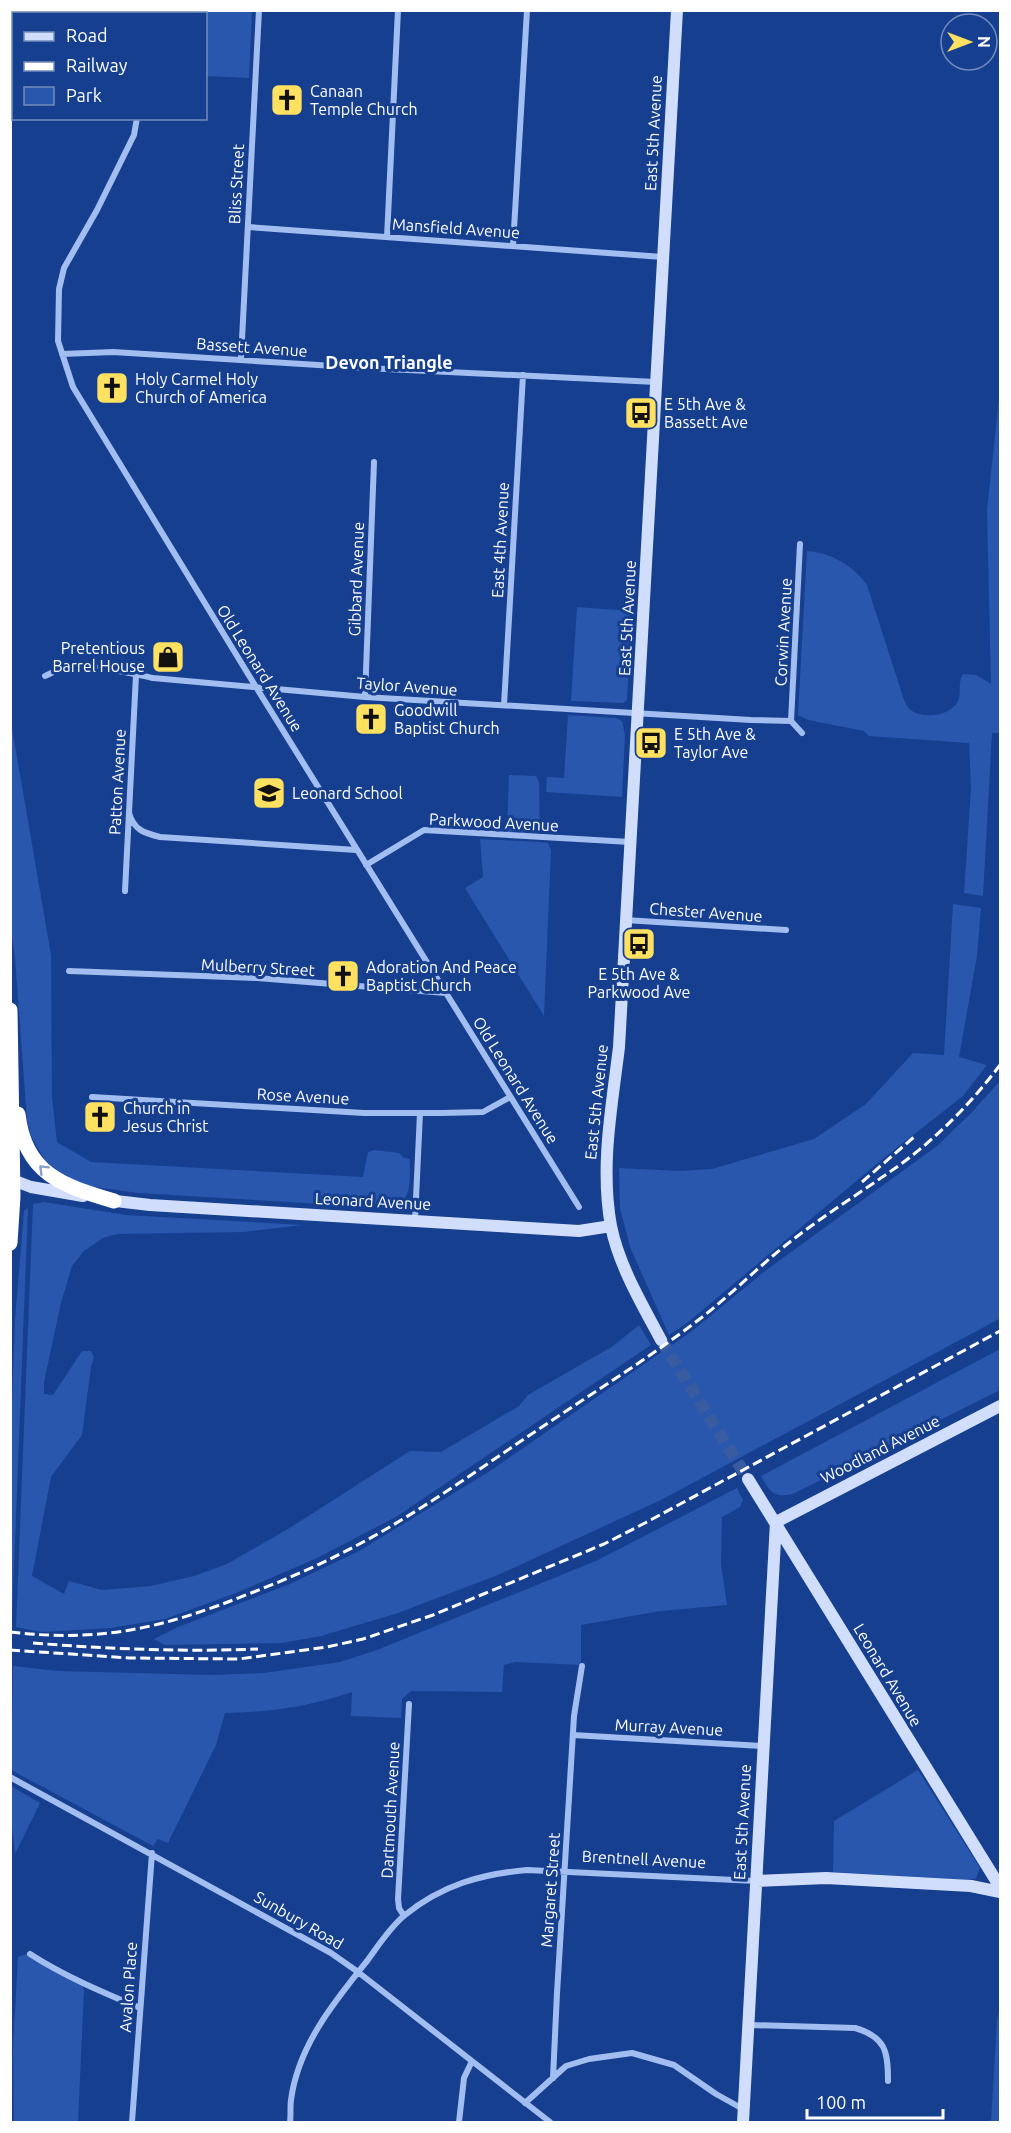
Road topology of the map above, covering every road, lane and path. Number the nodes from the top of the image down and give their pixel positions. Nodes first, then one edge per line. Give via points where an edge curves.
1 (259, 10) edge
2 (398, 10) edge
3 (527, 10) edge
4 (677, 10) edge
5 (137, 120) edge
6 (248, 227) junction
7 (387, 237) junction
8 (513, 246) junction
9 (663, 257) junction
10 (62, 354) junction
11 (242, 359) junction
12 (524, 375) junction
13 (656, 382) junction
14 (374, 462) dead end
15 (800, 544) dead end
16 (136, 675) junction
17 (45, 676) dead end
18 (256, 687) junction
19 (365, 697) junction
20 (504, 705) junction
21 (638, 713) junction
22 (791, 721) junction
23 (802, 733) dead end
24 (129, 813) junction
25 (630, 842) junction
26 (356, 850) junction
27 (366, 865) junction
28 (125, 891) dead end
29 (625, 920) junction
30 (786, 930) dead end
31 (69, 971) dead end
32 (446, 993) junction
33 (10, 1010) edge
34 (12, 1041) junction
35 (92, 1097) dead end
36 (510, 1098) junction
37 (420, 1113) junction
38 (11, 1180) edge
39 (114, 1201) junction
40 (579, 1207) dead end
41 (415, 1220) junction
42 (611, 1226) junction
43 (10, 1243) edge
44 (662, 1340) tunnel mouth
45 (1000, 1406) edge
46 (748, 1479) tunnel mouth
47 (776, 1522) junction
48 (582, 1666) dead end
49 (409, 1704) dead end
50 (573, 1735) junction
51 (762, 1746) junction
52 (10, 1777) edge
53 (152, 1854) junction
54 (564, 1872) junction
55 (756, 1881) junction
56 (1000, 1890) edge
57 (404, 1916) junction
58 (30, 1954) dead end
59 (358, 1972) junction
60 (140, 2008) junction
61 (748, 2025) junction
62 (472, 2061) junction
63 (553, 2078) junction
64 (888, 2081) dead end
65 (525, 2103) junction
66 (743, 2116) edge
67 (132, 2122) edge
68 (290, 2122) edge
69 (459, 2122) edge
70 (550, 2122) edge

1 - 6 street, Bliss Street
2 - 7 street
3 - 8 street
4 - 9 main road, East 5th Avenue
5 - 10 street, Old Leonard Avenue via 134,135 98,210 64,268 57,328
6 - 7 street, Mansfield Avenue
6 - 11 street, Bliss Street
7 - 8 street, Mansfield Avenue
8 - 9 street, Mansfield Avenue
9 - 13 main road, East 5th Avenue
10 - 11 street, Bassett Avenue via 113,352
10 - 18 street, Old Leonard Avenue via 73,387
11 - 12 street, Bassett Avenue
12 - 13 street, Bassett Avenue
12 - 20 street, East 4th Avenue
13 - 21 main road, East 5th Avenue
14 - 19 street, Gibbard Avenue
15 - 22 street, Corwin Avenue
16 - 17 street, Taylor Avenue via 79,668 61,669
16 - 18 street, Taylor Avenue
16 - 24 street, Patton Avenue
18 - 19 street, Taylor Avenue
18 - 26 street, Old Leonard Avenue
19 - 20 street, Taylor Avenue
20 - 21 street, Taylor Avenue
21 - 22 street, Taylor Avenue
21 - 25 main road, East 5th Avenue
22 - 23 street
24 - 26 street via 137,830 160,837
24 - 28 street, Patton Avenue
25 - 27 street, Parkwood Avenue via 424,830
25 - 29 main road, East 5th Avenue
26 - 27 street, Old Leonard Avenue
27 - 32 street, Old Leonard Avenue
29 - 30 street, Chester Avenue
29 - 42 main road, East 5th Avenue via 619,1047 607,1142
31 - 32 street, Mulberry Street via 257,978
32 - 36 street, Old Leonard Avenue
33 - 34 highway
34 - 38 highway
39 -> 34 highway via 60,1183 33,1158 20,1128
35 - 37 street, Rose Avenue
36 - 37 street, Rose Avenue via 483,1112
36 - 40 street, Old Leonard Avenue
37 - 41 street
38 - 39 main road, Leonard Avenue
38 - 43 highway
39 - 41 main road, Leonard Avenue
41 - 42 main road, Leonard Avenue via 579,1231
42 - 44 main road via 624,1266
45 - 47 main road, Woodland Avenue
46 - 47 main road, Leonard Avenue
47 - 51 main road, East 5th Avenue
47 - 56 main road, Leonard Avenue
48 - 50 street, Margaret Street
49 - 57 street, Dartmouth Avenue via 398,1899
50 - 51 street, Murray Avenue
50 - 54 street, Margaret Street
51 - 55 main road, East 5th Avenue
52 - 53 street, Sunbury Road
53 - 59 street, Sunbury Road via 294,1931
53 - 60 street, Avalon Place
54 - 55 street, Brentnell Avenue
54 - 57 street, Brentnell Avenue via 519,1871 472,1878
54 - 63 street, Margaret Street
55 - 56 main road, Brentnell Avenue via 826,1878
55 - 61 main road, East 5th Avenue
57 - 59 street, Brentnell Avenue
58 - 60 street
59 - 62 street, Sunbury Road
59 - 68 street via 322,2019 301,2062
60 - 67 street, Avalon Place
61 - 64 street via 848,2027 869,2032 885,2050
61 - 66 main road, East 5th Avenue
62 - 65 street, Sunbury Road
62 - 69 street via 464,2078
63 - 65 street
63 - 66 street via 566,2066 589,2058 632,2053 674,2065
65 - 70 street, Sunbury Road

